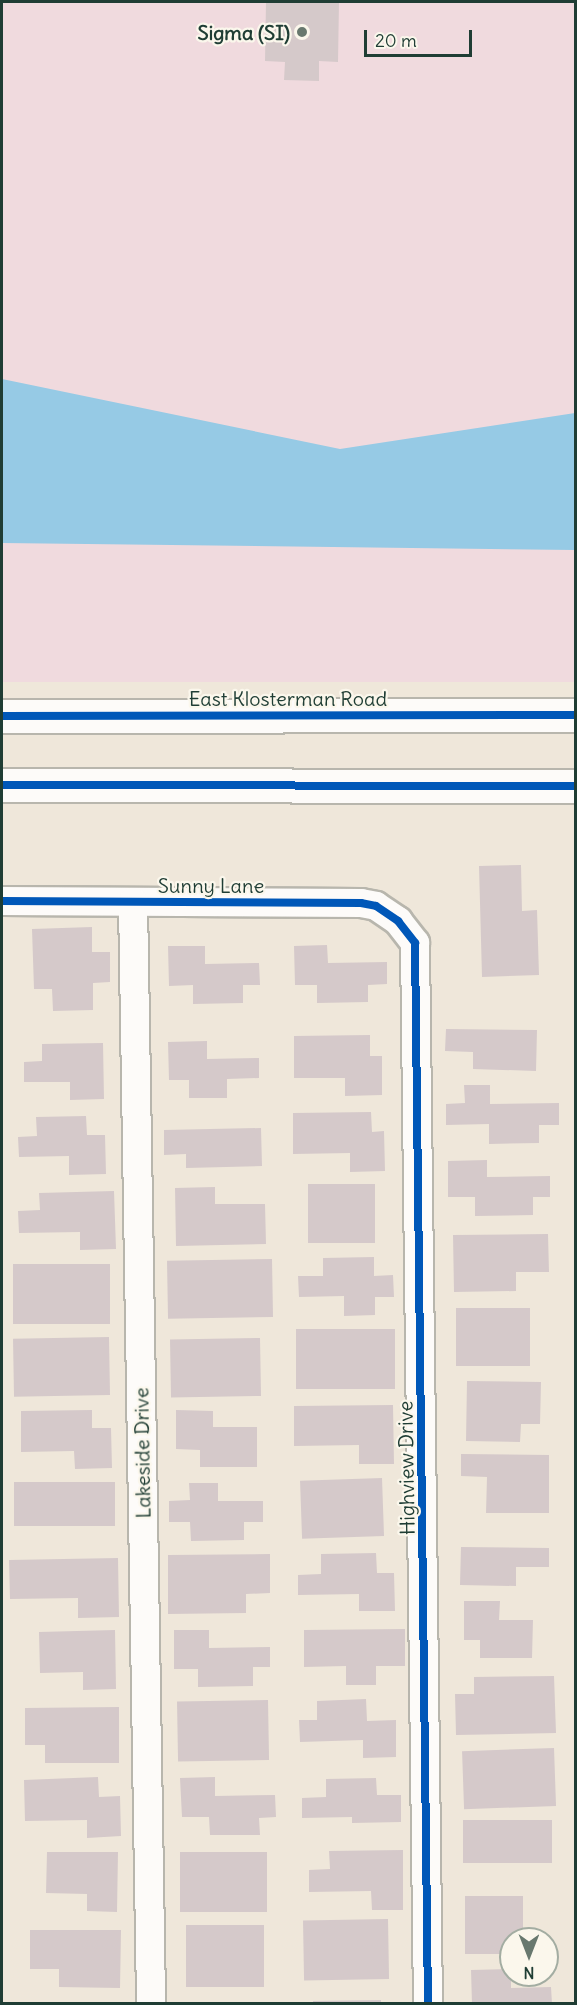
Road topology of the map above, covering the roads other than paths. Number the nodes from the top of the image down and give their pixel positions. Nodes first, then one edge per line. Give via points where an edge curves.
1 (576, 715) edge
2 (2, 716) edge
3 (2, 785) edge
4 (576, 786) edge
5 (2, 901) edge
6 (133, 902) junction
7 (409, 933) joint
8 (151, 2004) edge
9 (428, 2004) edge

1 - 2 main road, East Klosterman Road
3 - 4 main road
5 - 6 street, Sunny Lane
6 - 7 street, Sunny Lane via 361,903 388,913
6 - 8 street, Lakeside Drive
7 - 9 street, Highview Drive via 416,955

